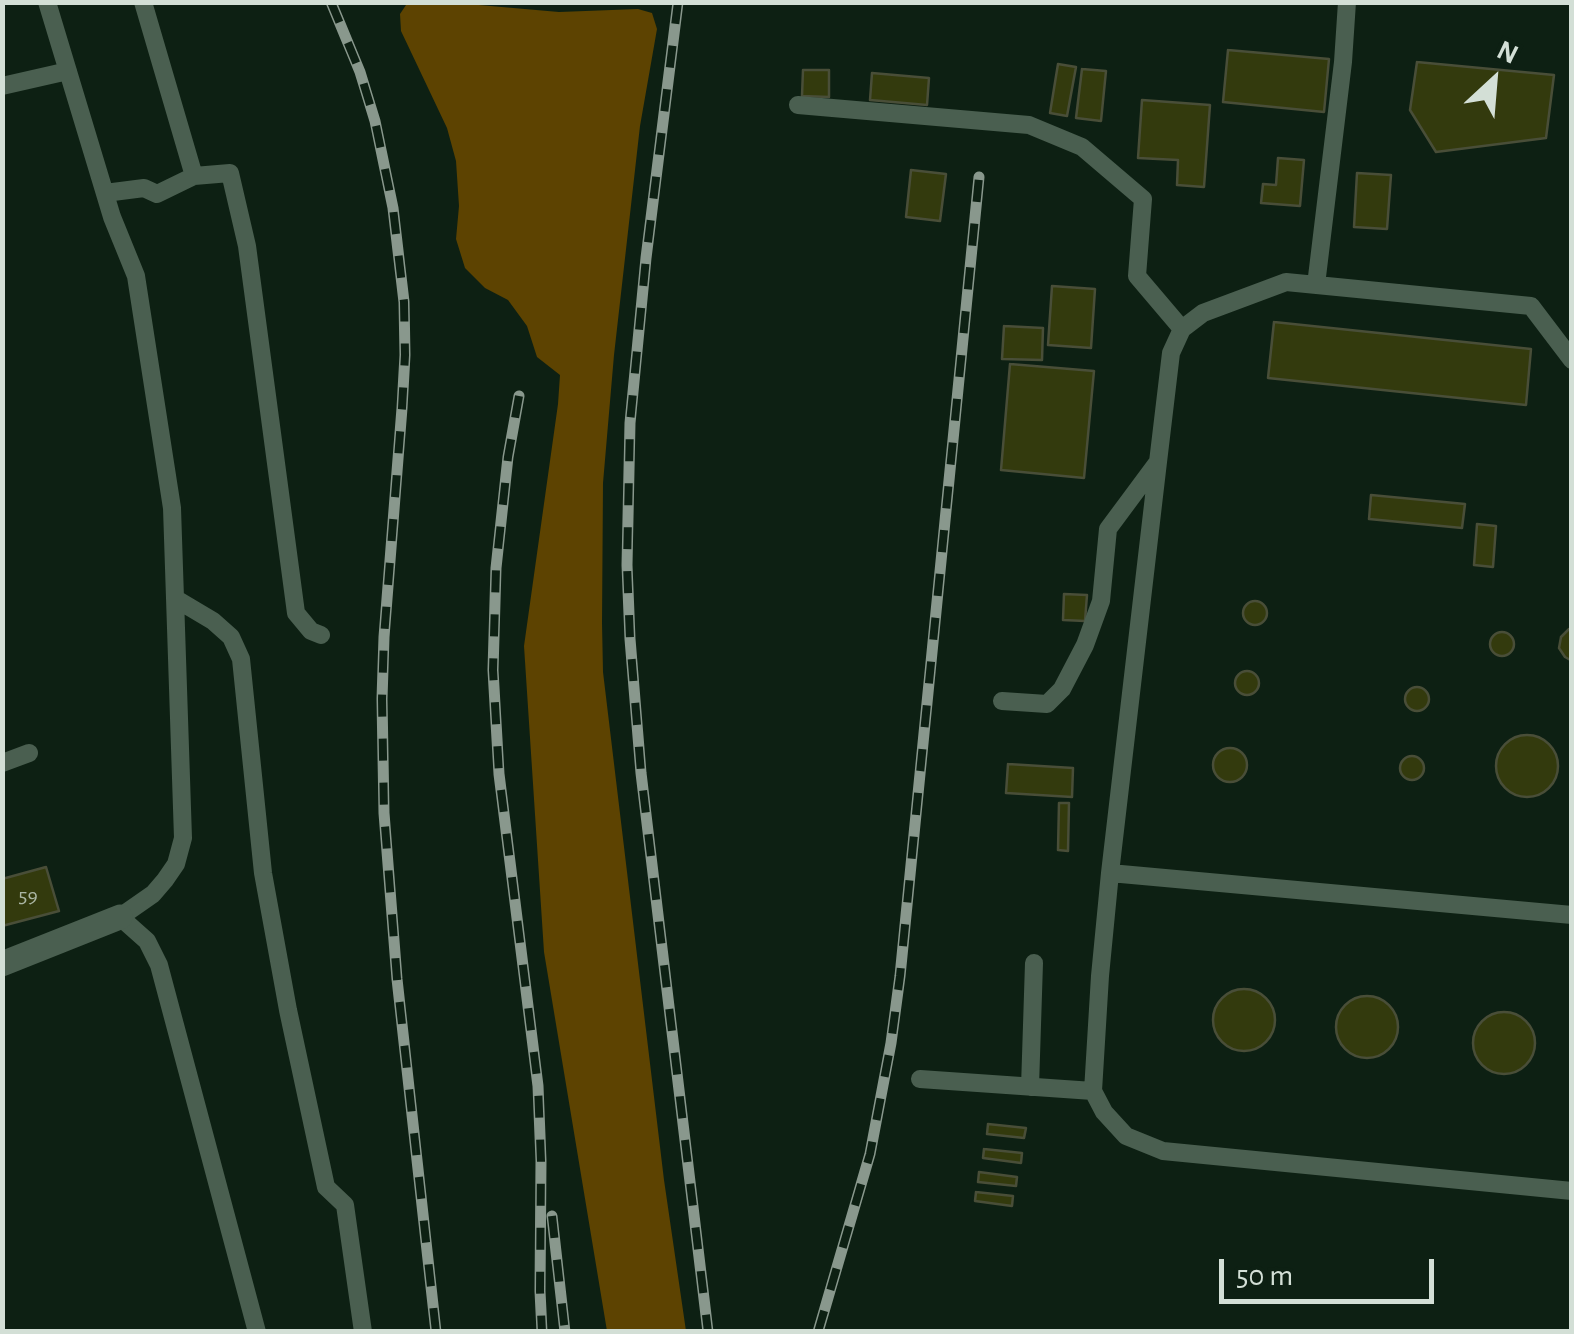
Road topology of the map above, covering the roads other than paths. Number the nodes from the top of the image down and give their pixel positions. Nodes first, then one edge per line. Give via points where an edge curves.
1 (46, 2) edge
2 (143, 2) edge
3 (1347, 2) edge
4 (68, 71) junction
5 (2, 86) edge
6 (798, 104) dead end
7 (194, 176) junction
8 (105, 192) junction
9 (1316, 285) junction
10 (1182, 329) junction
11 (1572, 360) edge
12 (1158, 462) junction
13 (176, 598) junction
14 (321, 635) dead end
15 (1002, 701) dead end
16 (29, 752) dead end
17 (2, 763) edge
18 (1110, 873) junction
19 (1572, 915) edge
20 (120, 916) junction
21 (1034, 963) dead end
22 (2, 964) edge
23 (920, 1079) dead end
24 (1030, 1087) junction
25 (1093, 1090) junction
26 (1572, 1191) edge
27 (257, 1332) edge
28 (363, 1332) edge

1 - 4 lane
2 - 7 lane
3 - 9 lane
4 - 5 lane
4 - 8 lane
6 - 10 lane via 1030,124 1082,147 1144,199 1137,276
7 - 8 lane via 157,194 144,188
7 - 14 lane via 230,174 247,246 296,613
8 - 13 lane via 136,276 172,508
9 - 10 lane via 1286,282 1203,313
9 - 11 lane via 1532,306
10 - 12 lane via 1171,352
12 - 15 lane via 1108,529 1102,601 1062,689 1047,704
12 - 18 lane
13 - 20 lane via 183,838 176,864 154,894
13 - 28 lane via 231,637 241,659 263,873 326,1187 345,1205
16 - 17 lane
18 - 19 lane
18 - 25 lane
20 - 22 street
20 - 27 lane via 147,941 159,965
21 - 24 lane
23 - 24 lane
24 - 25 lane
25 - 26 lane via 1126,1136 1164,1151

